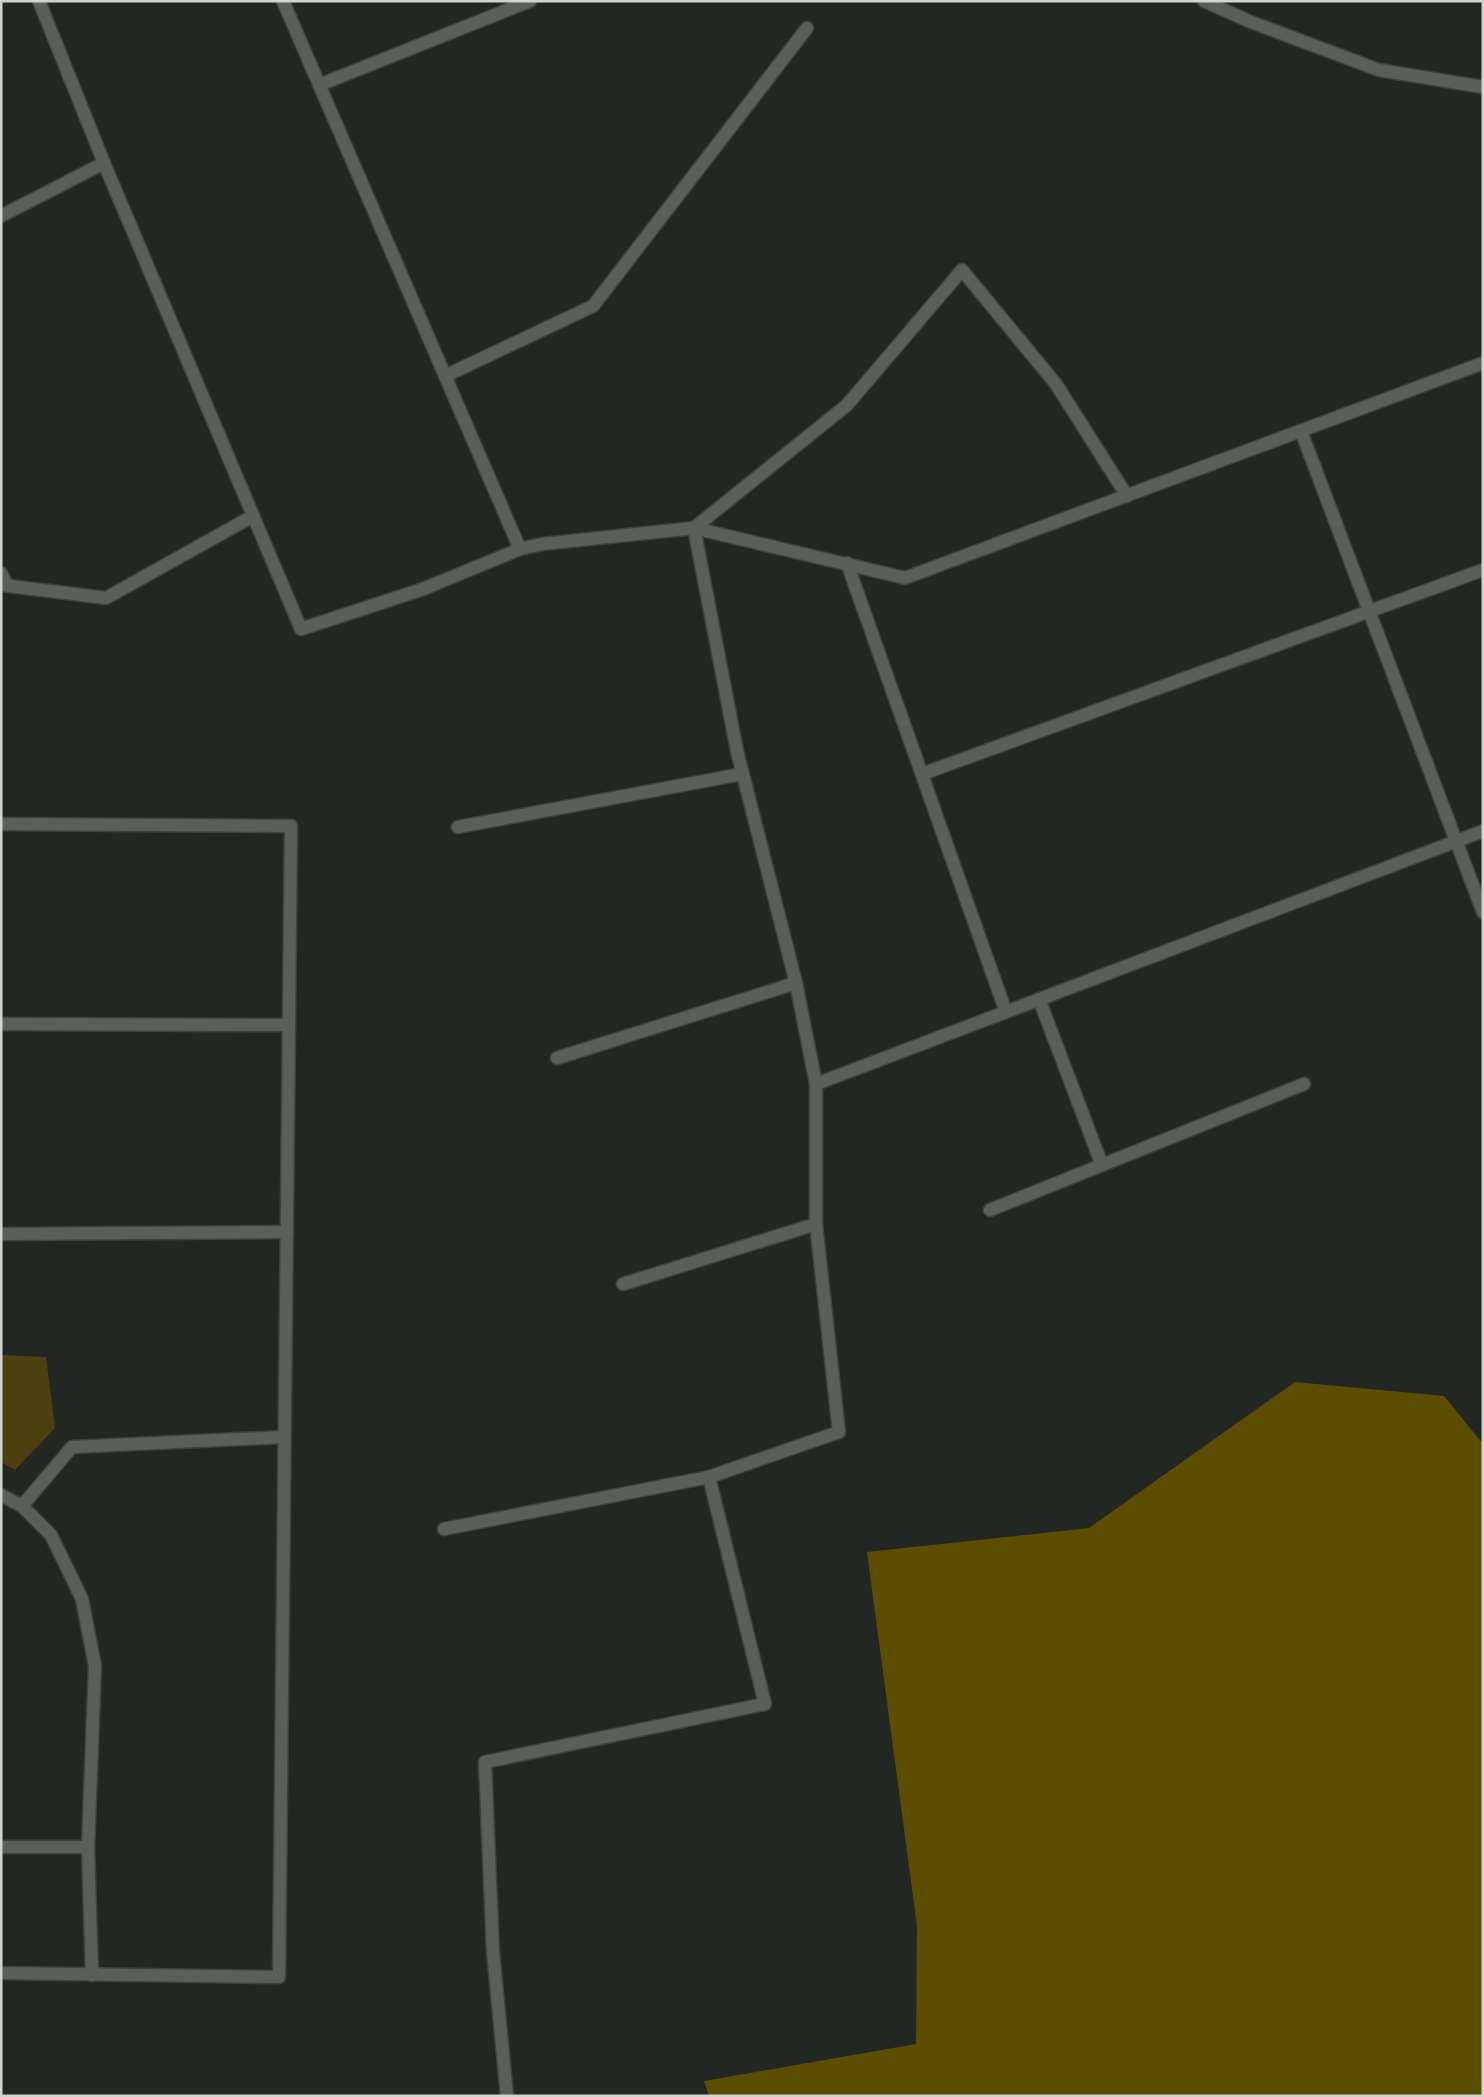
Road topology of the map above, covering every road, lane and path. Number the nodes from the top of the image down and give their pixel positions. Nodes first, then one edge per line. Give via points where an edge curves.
1 (39, 1) edge
2 (283, 1) edge
3 (530, 1) edge
4 (1204, 1) edge
5 (807, 28) dead end
6 (319, 85) junction
7 (1483, 87) edge
8 (104, 163) junction
9 (1, 216) edge
10 (1483, 363) edge
11 (445, 376) junction
12 (1301, 431) junction
13 (1127, 496) junction
14 (253, 516) junction
15 (694, 528) junction
16 (520, 549) junction
17 (847, 563) junction
18 (1483, 570) edge
19 (1, 573) edge
20 (4, 585) edge
21 (1369, 612) junction
22 (742, 774) junction
23 (922, 774) junction
24 (1, 824) edge
25 (458, 827) dead end
26 (1483, 831) edge
27 (1455, 841) junction
28 (1483, 912) edge
29 (796, 983) junction
30 (1039, 999) junction
31 (1006, 1012) junction
32 (1, 1024) edge
33 (289, 1024) junction
34 (557, 1058) dead end
35 (816, 1084) junction
36 (1304, 1084) dead end
37 (1102, 1165) junction
38 (990, 1210) dead end
39 (816, 1224) junction
40 (287, 1232) junction
41 (1, 1234) edge
42 (623, 1284) dead end
43 (284, 1437) junction
44 (709, 1477) junction
45 (1, 1495) edge
46 (22, 1506) junction
47 (444, 1529) dead end
48 (1, 1847) edge
49 (88, 1847) junction
50 (1, 1973) edge
51 (92, 1975) junction
52 (507, 2096) edge

1 - 8 street
2 - 6 street
3 - 6 street
4 - 7 street via 1379,70
5 - 11 street via 593,306
6 - 11 street
8 - 9 street
8 - 14 street
10 - 12 street
11 - 16 street
12 - 13 street
12 - 21 street
13 - 15 street via 1056,384 962,270 847,405
13 - 17 street via 905,578
14 - 16 street via 301,629 423,589
14 - 20 street via 106,598
15 - 16 street
15 - 17 street
15 - 22 street
17 - 23 street
18 - 21 street
19 - 20 street
21 - 23 street
21 - 27 street
22 - 25 street
22 - 29 street
23 - 31 street
24 - 33 street via 291,826
26 - 27 street
27 - 28 street
27 - 30 street
29 - 34 street
29 - 35 street
30 - 31 street
30 - 37 street
31 - 35 street
32 - 33 street
33 - 40 street
35 - 39 street
36 - 37 street
37 - 38 street
39 - 42 street
39 - 44 street via 839,1432
40 - 41 street
40 - 43 street
43 - 46 street via 72,1447
43 - 51 street via 279,1977
44 - 47 street
44 - 52 street via 765,1704 485,1762 493,1952
45 - 46 street
46 - 49 street via 51,1535 84,1608 95,1666
48 - 49 street
49 - 51 street
50 - 51 street

